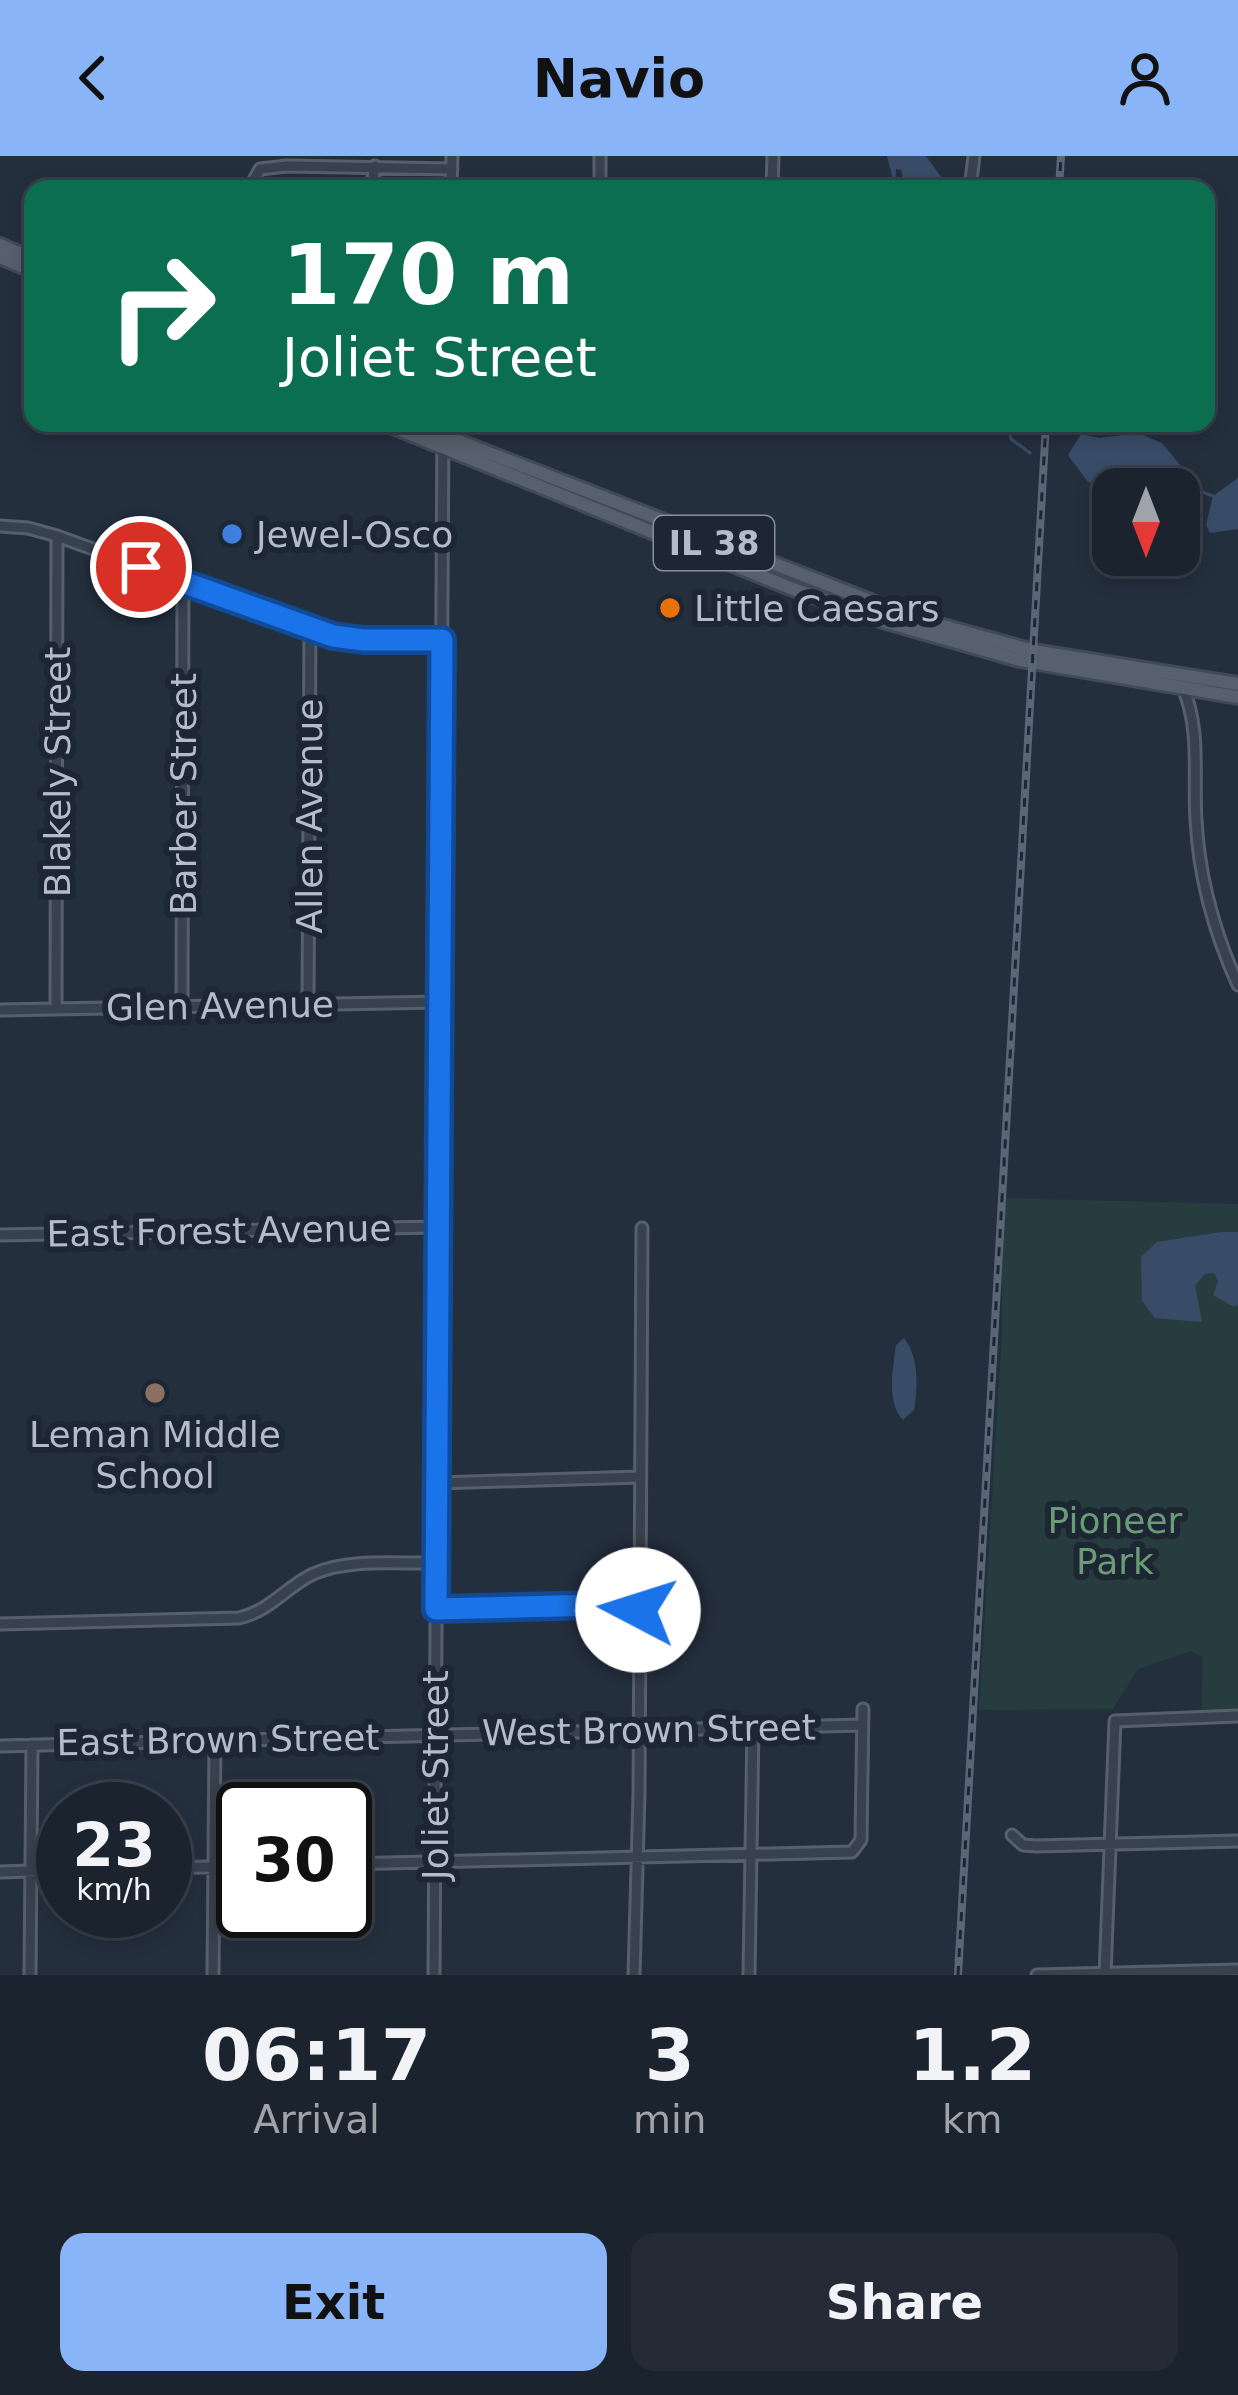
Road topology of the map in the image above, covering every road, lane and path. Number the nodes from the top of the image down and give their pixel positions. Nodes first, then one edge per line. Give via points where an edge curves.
1 (452, 156) edge
2 (375, 166) junction
3 (452, 169) junction
4 (254, 180) edge
5 (372, 180) edge
6 (451, 180) edge
7 (443, 436) edge
8 (0, 526) edge
9 (57, 536) junction
10 (184, 582) junction
11 (310, 628) junction
12 (442, 640) junction
13 (1238, 684) edge
14 (1184, 688) junction
15 (1216, 694) junction
16 (1238, 697) edge
17 (1194, 712) junction
18 (1238, 985) edge
19 (441, 1002) junction
20 (308, 1004) junction
21 (182, 1006) junction
22 (56, 1009) junction
23 (0, 1010) edge
24 (438, 1227) junction
25 (642, 1228) dead end
26 (0, 1235) edge
27 (640, 1478) junction
28 (437, 1483) junction
29 (437, 1563) junction
30 (639, 1604) junction
31 (436, 1609) junction
32 (0, 1624) edge
33 (863, 1709) dead end
34 (1238, 1716) edge
35 (862, 1725) junction
36 (753, 1727) junction
37 (638, 1730) junction
38 (435, 1735) junction
39 (215, 1740) junction
40 (32, 1745) junction
41 (0, 1746) edge
42 (1012, 1834) dead end
43 (1238, 1841) edge
44 (1109, 1845) junction
45 (749, 1855) junction
46 (636, 1857) junction
47 (434, 1862) junction
48 (372, 1863) edge
49 (192, 1867) edge
50 (214, 1867) junction
51 (31, 1871) junction
52 (36, 1871) edge
53 (0, 1872) edge
54 (1238, 1970) edge
55 (1105, 1974) edge
56 (30, 1975) edge
57 (214, 1975) edge
58 (434, 1975) edge
59 (634, 1975) edge
60 (749, 1975) edge
61 (1037, 1975) edge

1 - 3 street
2 - 3 street
2 - 4 street via 260,169
2 - 5 street
3 - 6 street
7 - 12 street, Joliet Street
7 - 13 main road, IL 38 via 914,619 1033,651
7 - 14 main road, IL 38 via 776,583 883,621 1020,660
8 - 9 street
9 - 10 street
9 - 22 street, Blakely Street
10 - 11 street
10 - 21 street, Barber Street
11 - 12 street via 354,640
11 - 20 street, Allen Avenue
12 - 19 street, Joliet Street
14 - 15 main road, IL 38
14 - 17 street
15 - 16 main road, IL 38
15 - 17 street
17 - 18 street via 1198,856
19 - 20 street, Glen Avenue
19 - 24 street, Joliet Street
20 - 21 street, Glen Avenue
21 - 22 street, Glen Avenue
22 - 23 street, Glen Avenue
24 - 26 street, East Forest Avenue
24 - 28 street, Joliet Street
25 - 27 street
27 - 28 street
27 - 30 street
28 - 29 street, Joliet Street
29 - 31 street, Joliet Street
29 - 32 street via 325,1570 239,1618
30 - 31 street
30 - 37 street
31 - 38 street, Joliet Street
33 - 35 street
34 - 44 street via 1115,1721
35 - 36 street, West Brown Street
35 - 45 street via 857,1850
36 - 37 street, West Brown Street
36 - 45 street
37 - 38 street, West Brown Street
37 - 46 street
38 - 39 street, East Brown Street
38 - 47 street, Joliet Street
39 - 40 street, East Brown Street
39 - 50 street
40 - 41 street, East Brown Street
40 - 51 street
42 - 44 street via 1022,1844
43 - 44 street
44 - 55 street
45 - 46 street
45 - 60 street
46 - 47 street
46 - 59 street
47 - 48 street
47 - 58 street, Joliet Street
49 - 50 street
50 - 57 street
51 - 52 street
51 - 53 street
51 - 56 street
54 - 55 street
55 - 61 street

